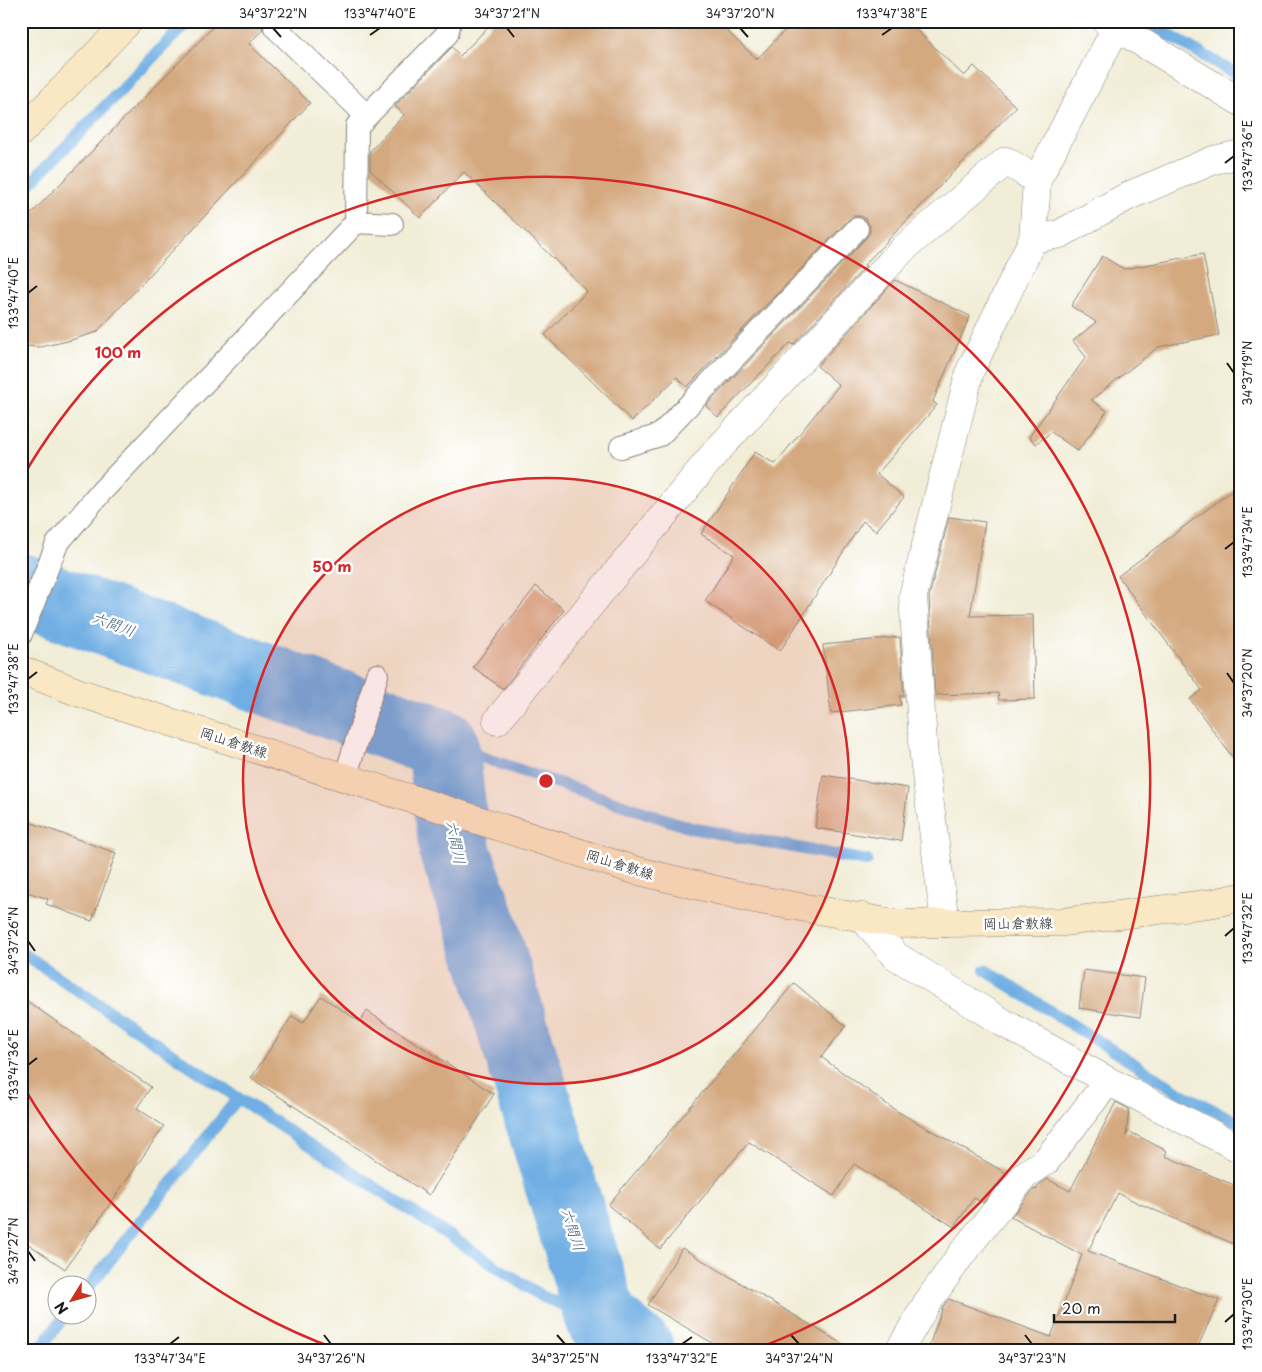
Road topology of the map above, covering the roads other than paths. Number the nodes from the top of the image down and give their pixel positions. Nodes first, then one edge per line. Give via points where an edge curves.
1 (129, 21) edge
2 (450, 21) edge
3 (1111, 24) edge
4 (274, 27) dead end
5 (1241, 102) edge
6 (367, 116) junction
7 (21, 132) edge
8 (1241, 154) edge
9 (1037, 180) junction
10 (356, 222) junction
11 (392, 224) dead end
12 (857, 229) dead end
13 (1033, 239) junction
14 (621, 447) dead end
15 (22, 633) edge
16 (21, 670) edge
17 (377, 675) dead end
18 (497, 721) dead end
19 (345, 778) junction
20 (1241, 897) edge
21 (862, 917) junction
22 (945, 924) junction
23 (1108, 1081) junction
24 (1241, 1149) edge
25 (899, 1351) edge

1 - 7 main road
2 - 6 lane via 447,34
3 - 5 street
3 - 9 street
4 - 6 lane
6 - 10 lane via 357,126
8 - 13 street via 1214,160 1128,196 1060,234
9 - 13 street
9 - 18 street via 1006,161 903,249 714,454
10 - 11 lane
10 - 15 lane via 101,492 57,544
12 - 14 lane via 660,435
13 - 22 street via 970,371 913,596 924,758
16 - 19 main road, 岡山倉敷線 via 80,693
17 - 19 lane
19 - 21 main road, 岡山倉敷線 via 634,870 754,899
20 - 22 main road, 岡山倉敷線 via 1214,904 1063,922
21 - 22 main road, 岡山倉敷線 via 900,924
21 - 23 street via 896,956 1002,1022
23 - 24 street
23 - 25 street via 1046,1161 1025,1175 963,1252 927,1303

